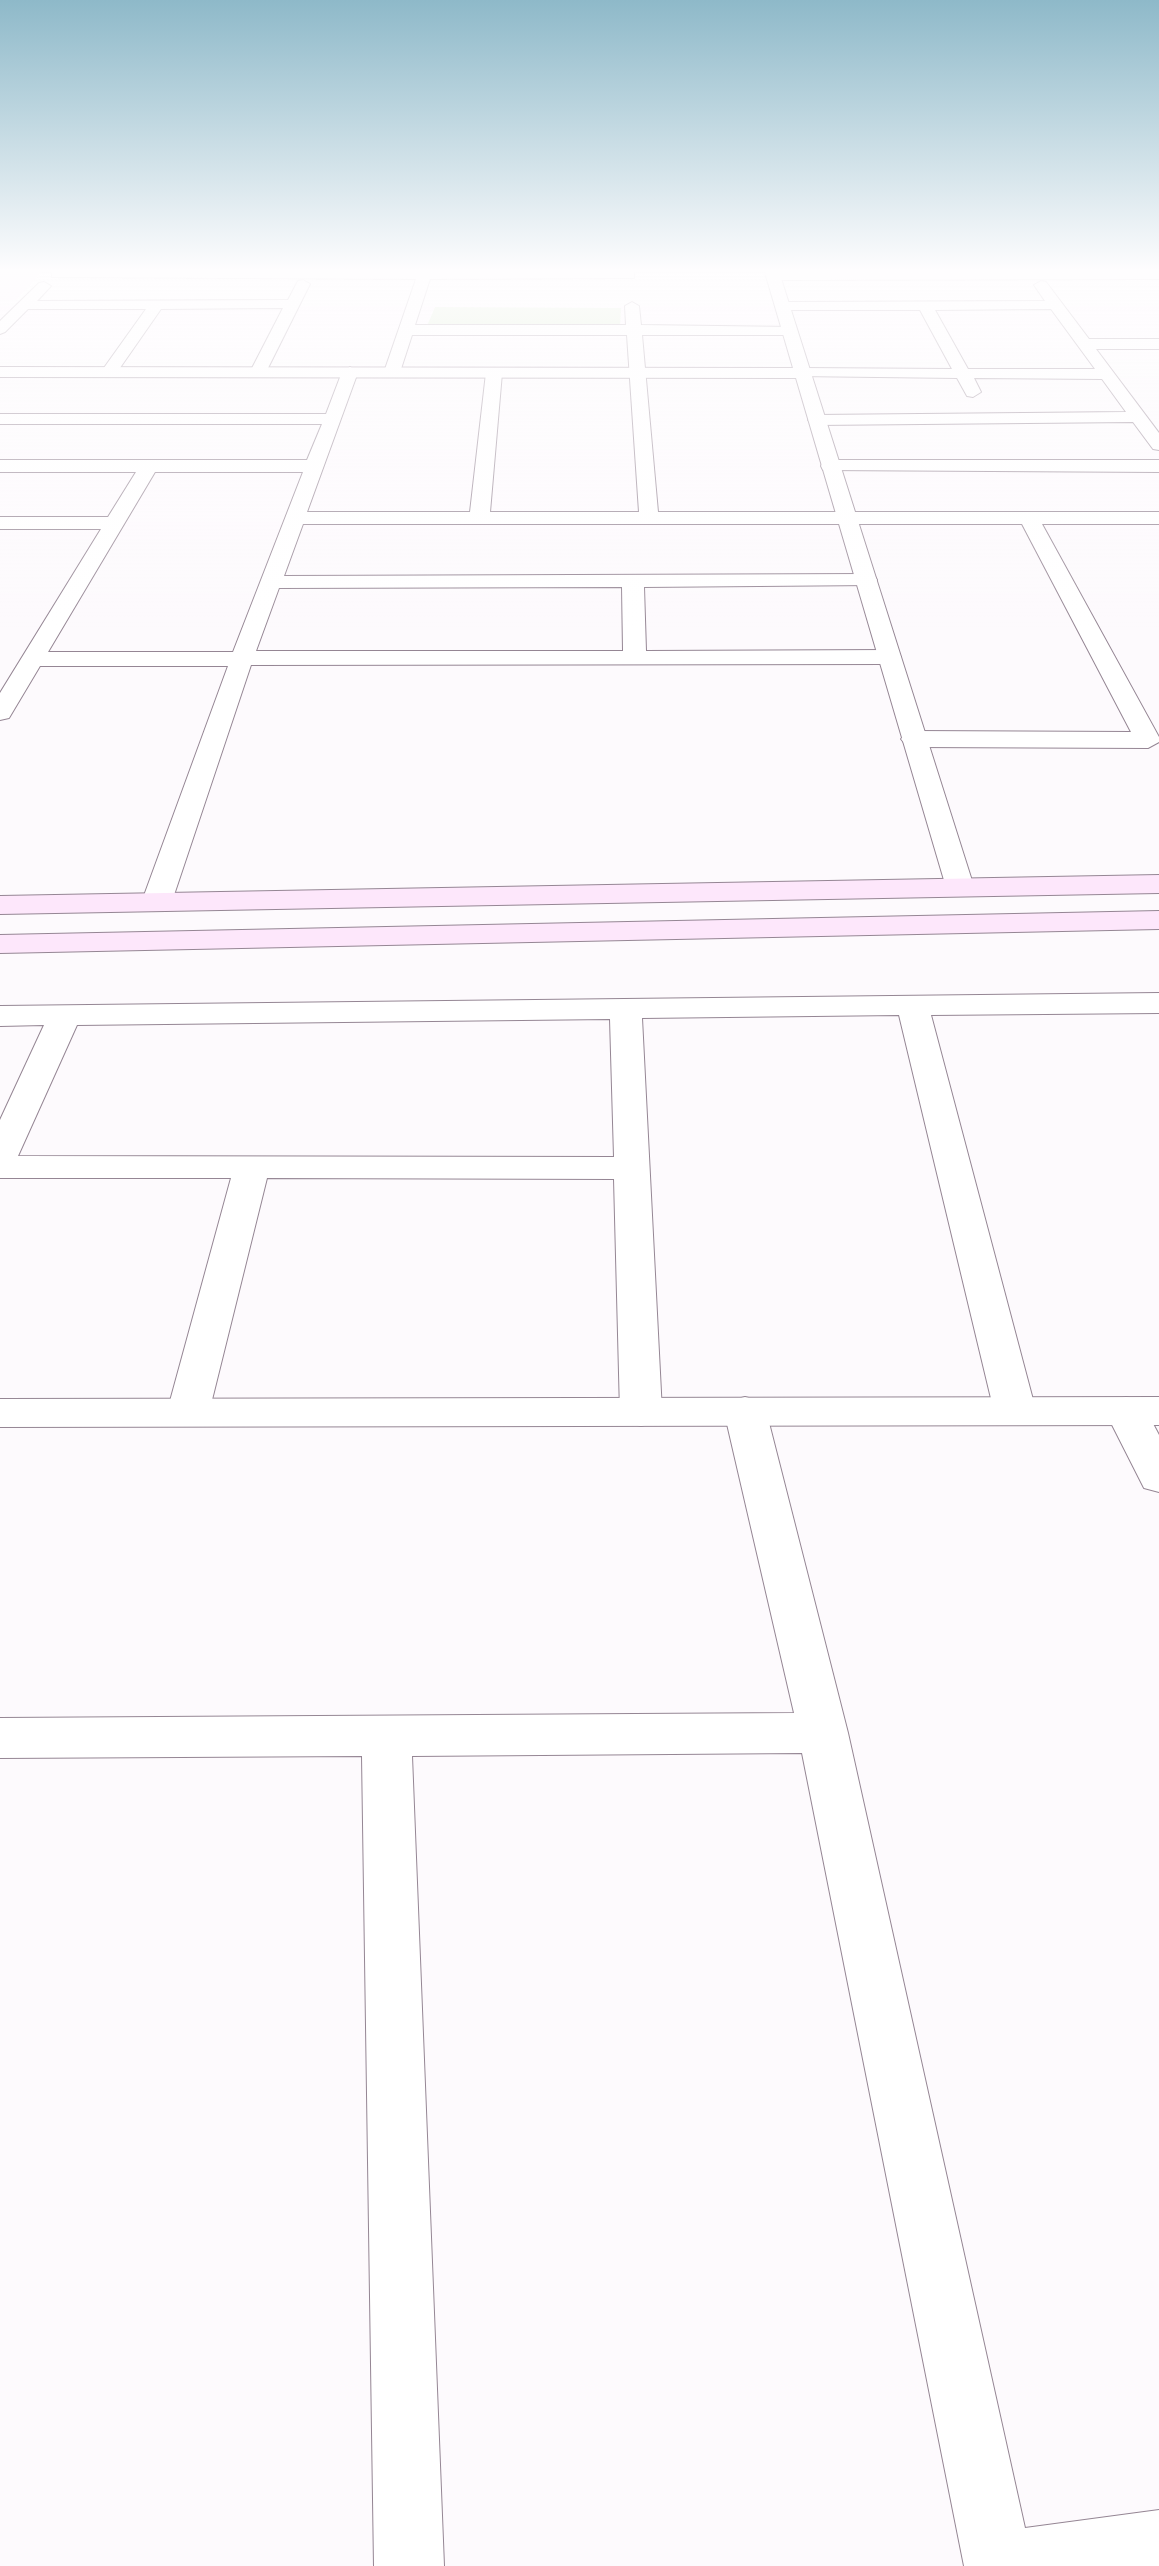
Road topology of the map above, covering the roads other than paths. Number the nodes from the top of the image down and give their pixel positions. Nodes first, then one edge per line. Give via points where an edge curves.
1 (344, 389) edge
2 (492, 389) edge
3 (638, 389) edge
4 (807, 389) edge
5 (971, 389) edge
6 (1117, 389) edge
7 (1138, 417) junction
8 (987, 418) junction
9 (0, 419) edge
10 (24, 419) junction
11 (332, 419) junction
12 (817, 420) junction
13 (8, 438) dead end
14 (1159, 445) edge
15 (0, 466) edge
16 (149, 466) junction
17 (314, 466) junction
18 (830, 466) junction
19 (1159, 466) edge
20 (297, 518) junction
21 (479, 518) junction
22 (649, 518) junction
23 (847, 518) junction
24 (1029, 518) junction
25 (1159, 518) edge
26 (0, 523) edge
27 (115, 523) junction
28 (866, 580) junction
29 (634, 581) junction
30 (270, 582) junction
31 (635, 656) junction
32 (889, 657) junction
33 (32, 659) junction
34 (242, 659) junction
35 (4, 700) edge
36 (914, 740) junction
37 (1159, 884) edge
38 (960, 887) junction
39 (732, 891) junction
40 (157, 901) junction
41 (0, 905) edge
42 (1159, 920) edge
43 (737, 929) junction
44 (0, 944) edge
45 (1159, 1003) edge
46 (913, 1006) junction
47 (626, 1009) junction
48 (65, 1015) junction
49 (0, 1016) edge
50 (0, 1158) edge
51 (0, 1167) edge
52 (252, 1167) junction
53 (632, 1168) junction
54 (745, 1411) junction
55 (1015, 1411) junction
56 (1142, 1411) edge
57 (188, 1412) junction
58 (641, 1412) junction
59 (0, 1413) edge
60 (1159, 1477) edge
61 (823, 1732) junction
62 (386, 1735) junction
63 (0, 1738) edge
64 (1159, 2545) edge
65 (409, 2566) edge
66 (1000, 2566) edge

1 - 11 street
2 - 21 street
3 - 22 street
4 - 12 street
5 - 8 street
6 - 7 street
7 - 8 street
7 - 14 street
8 - 12 street
9 - 10 street
10 - 11 street
10 - 13 street
11 - 17 street
12 - 18 street
15 - 16 street
16 - 17 street
16 - 27 street
17 - 20 street
18 - 19 street
18 - 23 street
20 - 21 street
20 - 30 street
21 - 22 street
22 - 23 street
23 - 24 street
23 - 28 street
24 - 25 street
24 - 36 street via 1148,740
26 - 27 street
27 - 33 street
28 - 29 street
28 - 32 street
29 - 30 street
29 - 31 street
30 - 34 street
31 - 32 street
31 - 34 street
32 - 36 street
33 - 34 street
33 - 35 street
34 - 40 street
36 - 38 street
37 - 38 main road
38 - 39 main road
39 - 40 main road
39 - 43 main road
40 - 41 main road
42 - 43 main road
43 - 44 main road
45 - 46 street
46 - 47 street
46 - 55 street
47 - 48 street
47 - 53 street
48 - 49 street
48 - 50 street
51 - 52 street
52 - 53 street
52 - 57 street
53 - 58 street
54 - 55 street
54 - 58 street
54 - 61 street
55 - 56 street
56 - 60 street
57 - 58 street
57 - 59 street
61 - 62 street
61 - 66 street
62 - 63 street
62 - 65 street
64 - 66 street

